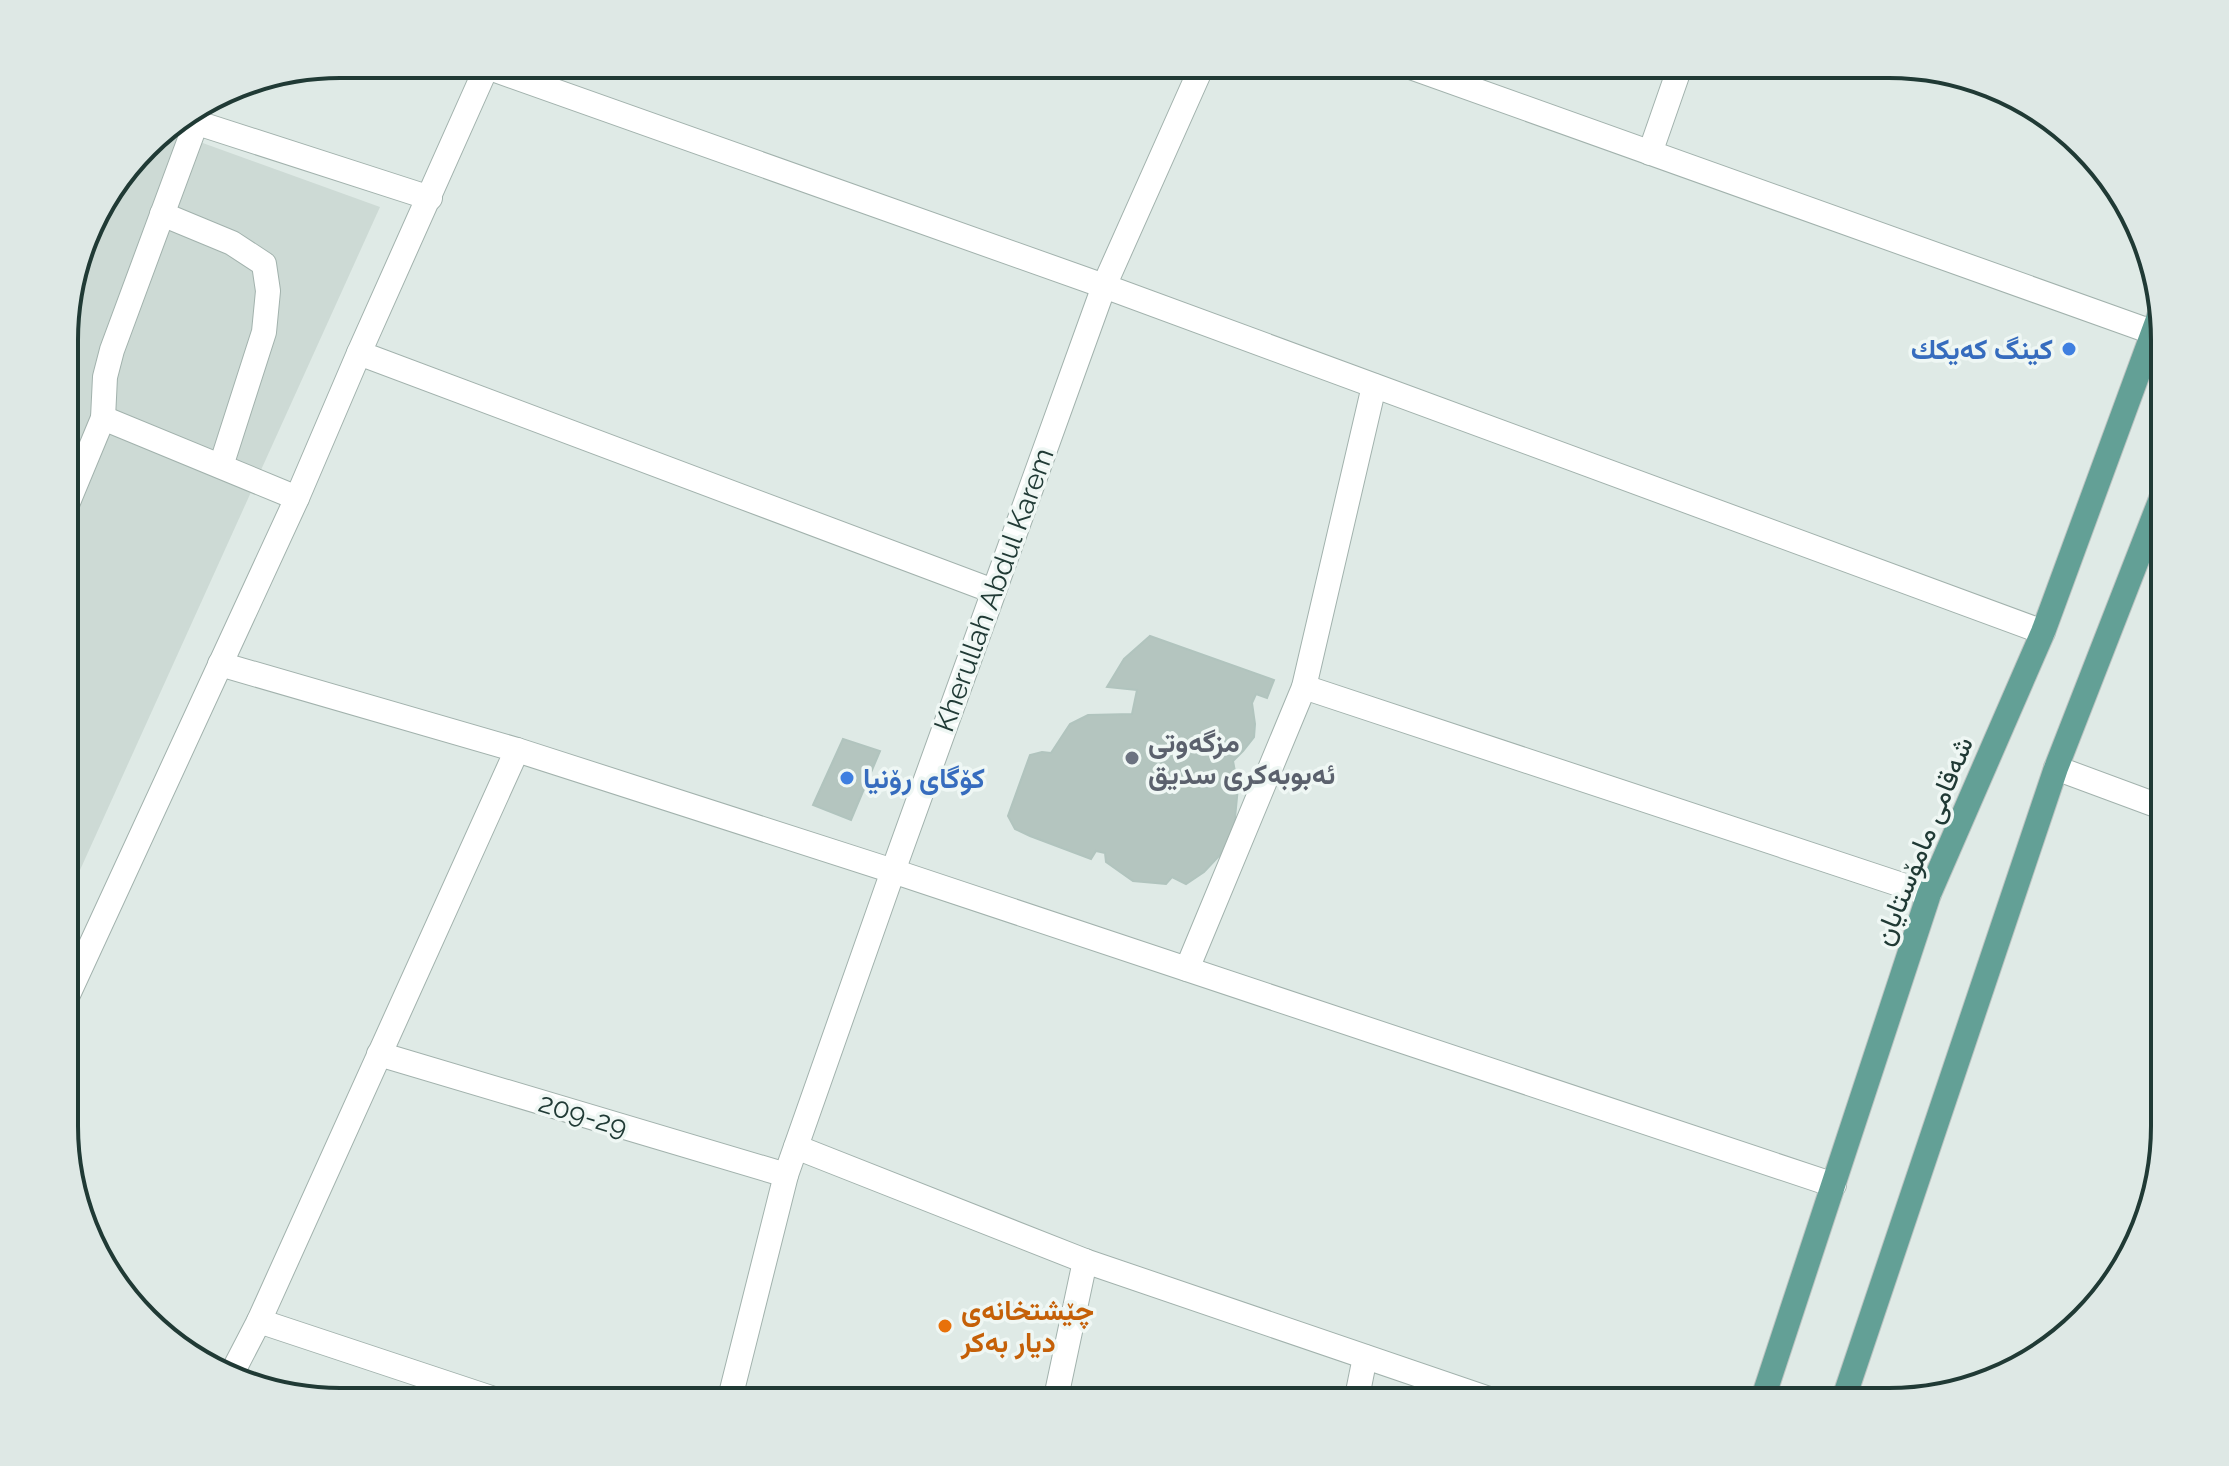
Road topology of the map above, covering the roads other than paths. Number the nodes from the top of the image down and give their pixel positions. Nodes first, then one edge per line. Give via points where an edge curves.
1 (1197, 78) edge
2 (1442, 78) edge
3 (1676, 78) edge
4 (481, 79) edge
5 (523, 79) edge
6 (194, 122) edge
7 (187, 128) edge
8 (1650, 153) junction
9 (430, 198) junction
10 (162, 214) junction
11 (1104, 286) junction
12 (2150, 320) edge
13 (2150, 341) edge
14 (359, 353) junction
15 (1374, 386) junction
16 (103, 418) junction
17 (221, 466) junction
18 (78, 478) edge
19 (297, 498) junction
20 (2150, 527) edge
21 (993, 591) junction
22 (2043, 632) junction
23 (220, 664) junction
24 (1304, 687) junction
25 (517, 750) junction
26 (2056, 768) junction
27 (2150, 803) edge
28 (893, 871) junction
29 (1929, 894) junction
30 (1187, 969) junction
31 (78, 973) edge
32 (379, 1054) junction
33 (796, 1147) junction
34 (786, 1175) junction
35 (1834, 1185) junction
36 (1085, 1261) junction
37 (259, 1321) junction
38 (1365, 1357) junction
39 (236, 1366) edge
40 (1359, 1387) edge
41 (1455, 1387) edge
42 (1767, 1387) edge
43 (1848, 1387) edge
44 (461, 1388) edge
45 (733, 1388) edge
46 (1058, 1388) edge

1 - 11 street, Kherullah Abdul Karem
2 - 8 street
3 - 8 street
4 - 9 street
5 - 11 street
6 - 9 street
7 - 10 street
8 - 12 street
9 - 14 street
10 - 16 street via 112,350
10 - 17 street via 232,243 264,264 264,332
11 - 15 street
11 - 21 street, Kherullah Abdul Karem
13 - 22 main road, شەقامی مامۆستایان
14 - 19 street
14 - 21 street
15 - 22 street
15 - 24 street
16 - 17 street
16 - 18 street
17 - 19 street
19 - 23 street
20 - 26 main road
21 - 28 street, Kherullah Abdul Karem
22 - 29 main road, شەقامی مامۆستایان
23 - 25 street
23 - 31 street
24 - 29 street
24 - 30 street
25 - 28 street
25 - 32 street
26 - 27 street
26 - 43 main road
28 - 30 street
28 - 33 street, Kherullah Abdul Karem
29 - 35 main road, شەقامی مامۆستایان
30 - 35 street
32 - 34 street, 209-29
32 - 37 street
33 - 34 street, Kherullah Abdul Karem
33 - 36 street
34 - 45 street, Kherullah Abdul Karem
35 - 42 main road, شەقامی مامۆستایان
36 - 38 street
36 - 46 street
37 - 39 street
37 - 44 street
38 - 40 street
38 - 41 street

